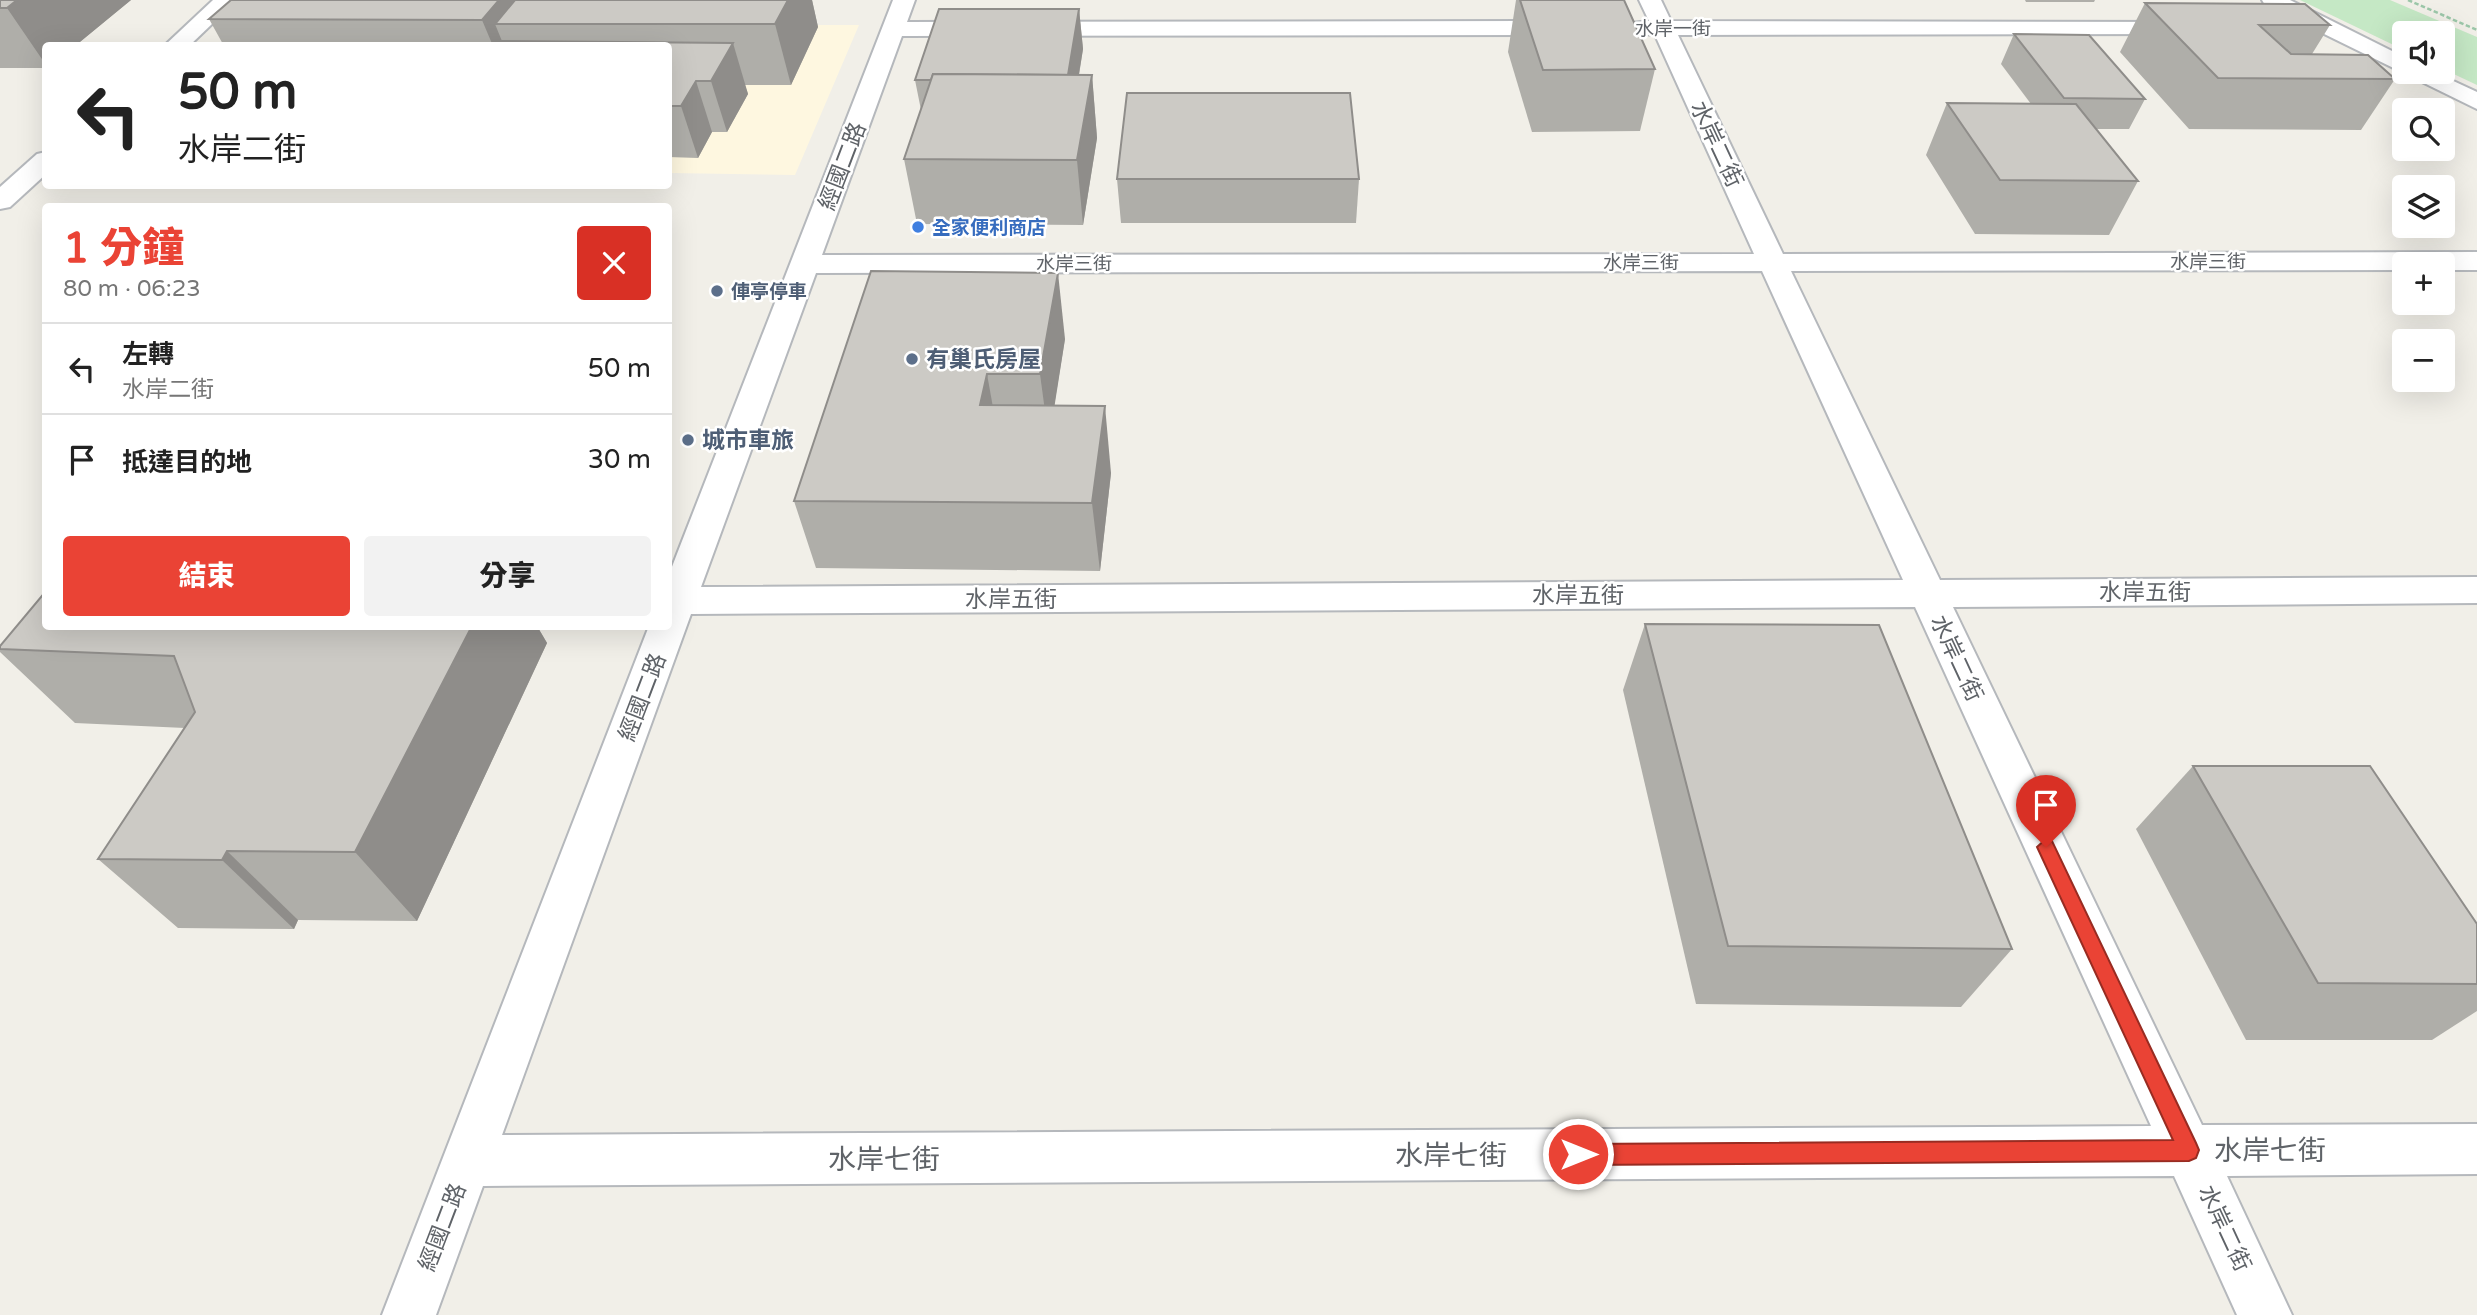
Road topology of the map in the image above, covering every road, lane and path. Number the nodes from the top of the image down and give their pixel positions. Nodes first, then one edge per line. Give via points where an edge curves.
1 (226, 0) edge
2 (2273, 0) edge
3 (2408, 0) edge
4 (1656, 14) edge
5 (899, 15) edge
6 (2203, 27) edge
7 (2272, 27) edge
8 (2327, 27) junction
9 (1579, 28) edge
10 (1621, 28) edge
11 (2477, 30) edge
12 (179, 42) edge
13 (2392, 60) edge
14 (2440, 84) edge
15 (2477, 102) edge
16 (42, 164) edge
17 (0, 201) edge
18 (2477, 261) edge
19 (1772, 262) junction
20 (805, 264) junction
21 (2477, 590) edge
22 (1927, 593) junction
23 (678, 601) junction
24 (672, 617) edge
25 (667, 630) edge
26 (2477, 1149) edge
27 (2189, 1150) junction
28 (467, 1161) junction
29 (409, 1315) edge
30 (2265, 1315) edge

1 - 12 street
2 - 8 street
3 - 11 path
4 - 6 street, 水岸一街
4 - 10 street, 水岸一街
4 - 19 street, 水岸二街
5 - 9 street
5 - 20 street, 經國二路
7 - 8 street
8 - 13 street
14 - 15 street
16 - 17 street
18 - 19 street, 水岸三街
19 - 20 street, 水岸三街
19 - 22 street, 水岸二街
20 - 23 street, 經國二路
21 - 22 street, 水岸五街
22 - 23 street, 水岸五街
22 - 27 street, 水岸二街
23 - 24 street, 經國二路
25 - 28 street, 經國二路
26 - 27 street, 水岸七街
27 - 28 street, 水岸七街
27 - 30 street, 水岸二街
28 - 29 street, 經國二路

